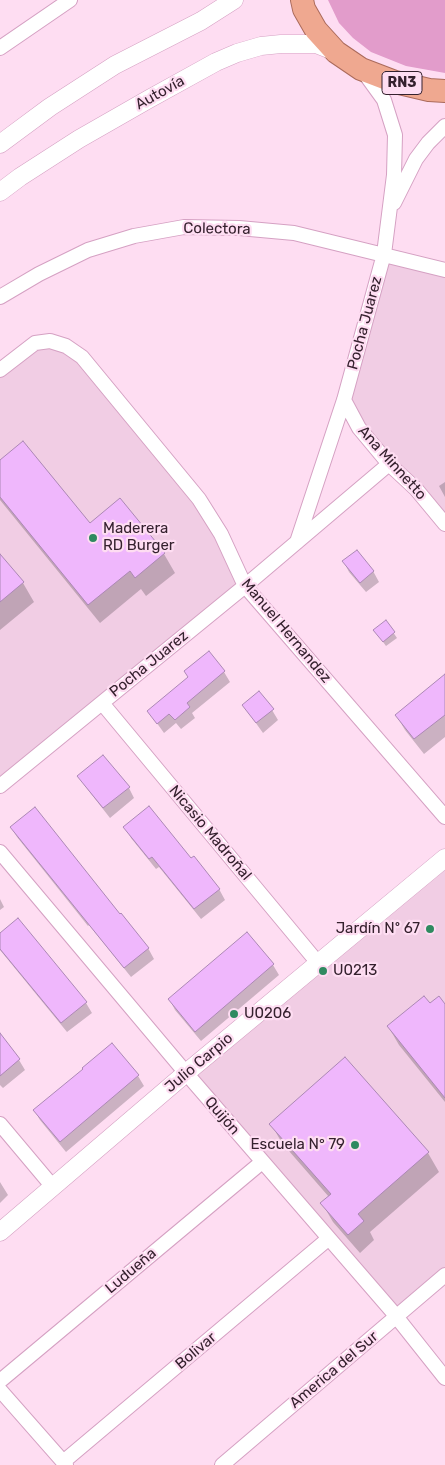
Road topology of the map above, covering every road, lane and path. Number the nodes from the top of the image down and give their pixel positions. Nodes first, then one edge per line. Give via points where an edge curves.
1 (70, 0) edge
2 (234, 0) edge
3 (302, 0) edge
4 (0, 48) edge
5 (336, 52) junction
6 (361, 68) junction
7 (445, 91) edge
8 (445, 126) edge
9 (0, 144) edge
10 (0, 192) edge
11 (389, 215) junction
12 (384, 254) junction
13 (445, 270) edge
14 (0, 297) edge
15 (0, 370) edge
16 (344, 400) junction
17 (389, 464) junction
18 (445, 524) edge
19 (297, 542) junction
20 (245, 586) junction
21 (102, 703) junction
22 (0, 786) edge
23 (445, 817) edge
24 (0, 852) edge
25 (445, 858) edge
26 (318, 963) junction
27 (186, 1074) junction
28 (0, 1124) edge
29 (262, 1162) junction
30 (53, 1187) junction
31 (0, 1232) edge
32 (328, 1239) junction
33 (445, 1275) edge
34 (396, 1317) junction
35 (445, 1378) edge
36 (0, 1380) edge
37 (0, 1390) edge
38 (64, 1463) edge
39 (222, 1465) edge

1 - 4 street
2 - 9 street via 115,66 50,107
3 - 5 highway, RN3 via 316,30
5 - 6 highway, RN3
5 - 10 street, Autovía via 316,44 281,44 237,53 79,139
6 - 7 highway, RN3 via 395,82
6 - 11 street, Pocha Juarez via 384,100 395,134
8 - 11 street via 416,159
11 - 12 street, Pocha Juarez
12 - 13 street, Colectora
12 - 14 street, Colectora via 294,234 184,227 134,236 88,250
12 - 16 street, Pocha Juarez
15 - 20 street, Manuel Hernandez via 35,343 50,341 66,346 82,357 199,498 221,534
16 - 17 street, Ana Minnetto via 359,428
16 - 19 street, Pocha Juarez
17 - 18 street, Ana Minnetto via 416,489
17 - 19 street, Pocha Juarez
19 - 20 street, Pocha Juarez
20 - 21 street, Pocha Juarez
20 - 23 street, Manuel Hernandez
21 - 22 street, Pocha Juarez
21 - 26 street, Nicasio Madroñal
24 - 27 street, Quijón
25 - 26 street, Julio Carpio
26 - 27 street, Julio Carpio
27 - 29 street, Quijón
27 - 30 street, Julio Carpio
28 - 30 street
29 - 32 street, Quijón
29 - 36 street, Ludueña
30 - 31 street, Julio Carpio
32 - 34 street, Quijón
32 - 38 street, Bolivar
33 - 34 street, America del Sur
34 - 35 street, Quijón
34 - 39 street, America del Sur
37 - 38 street

